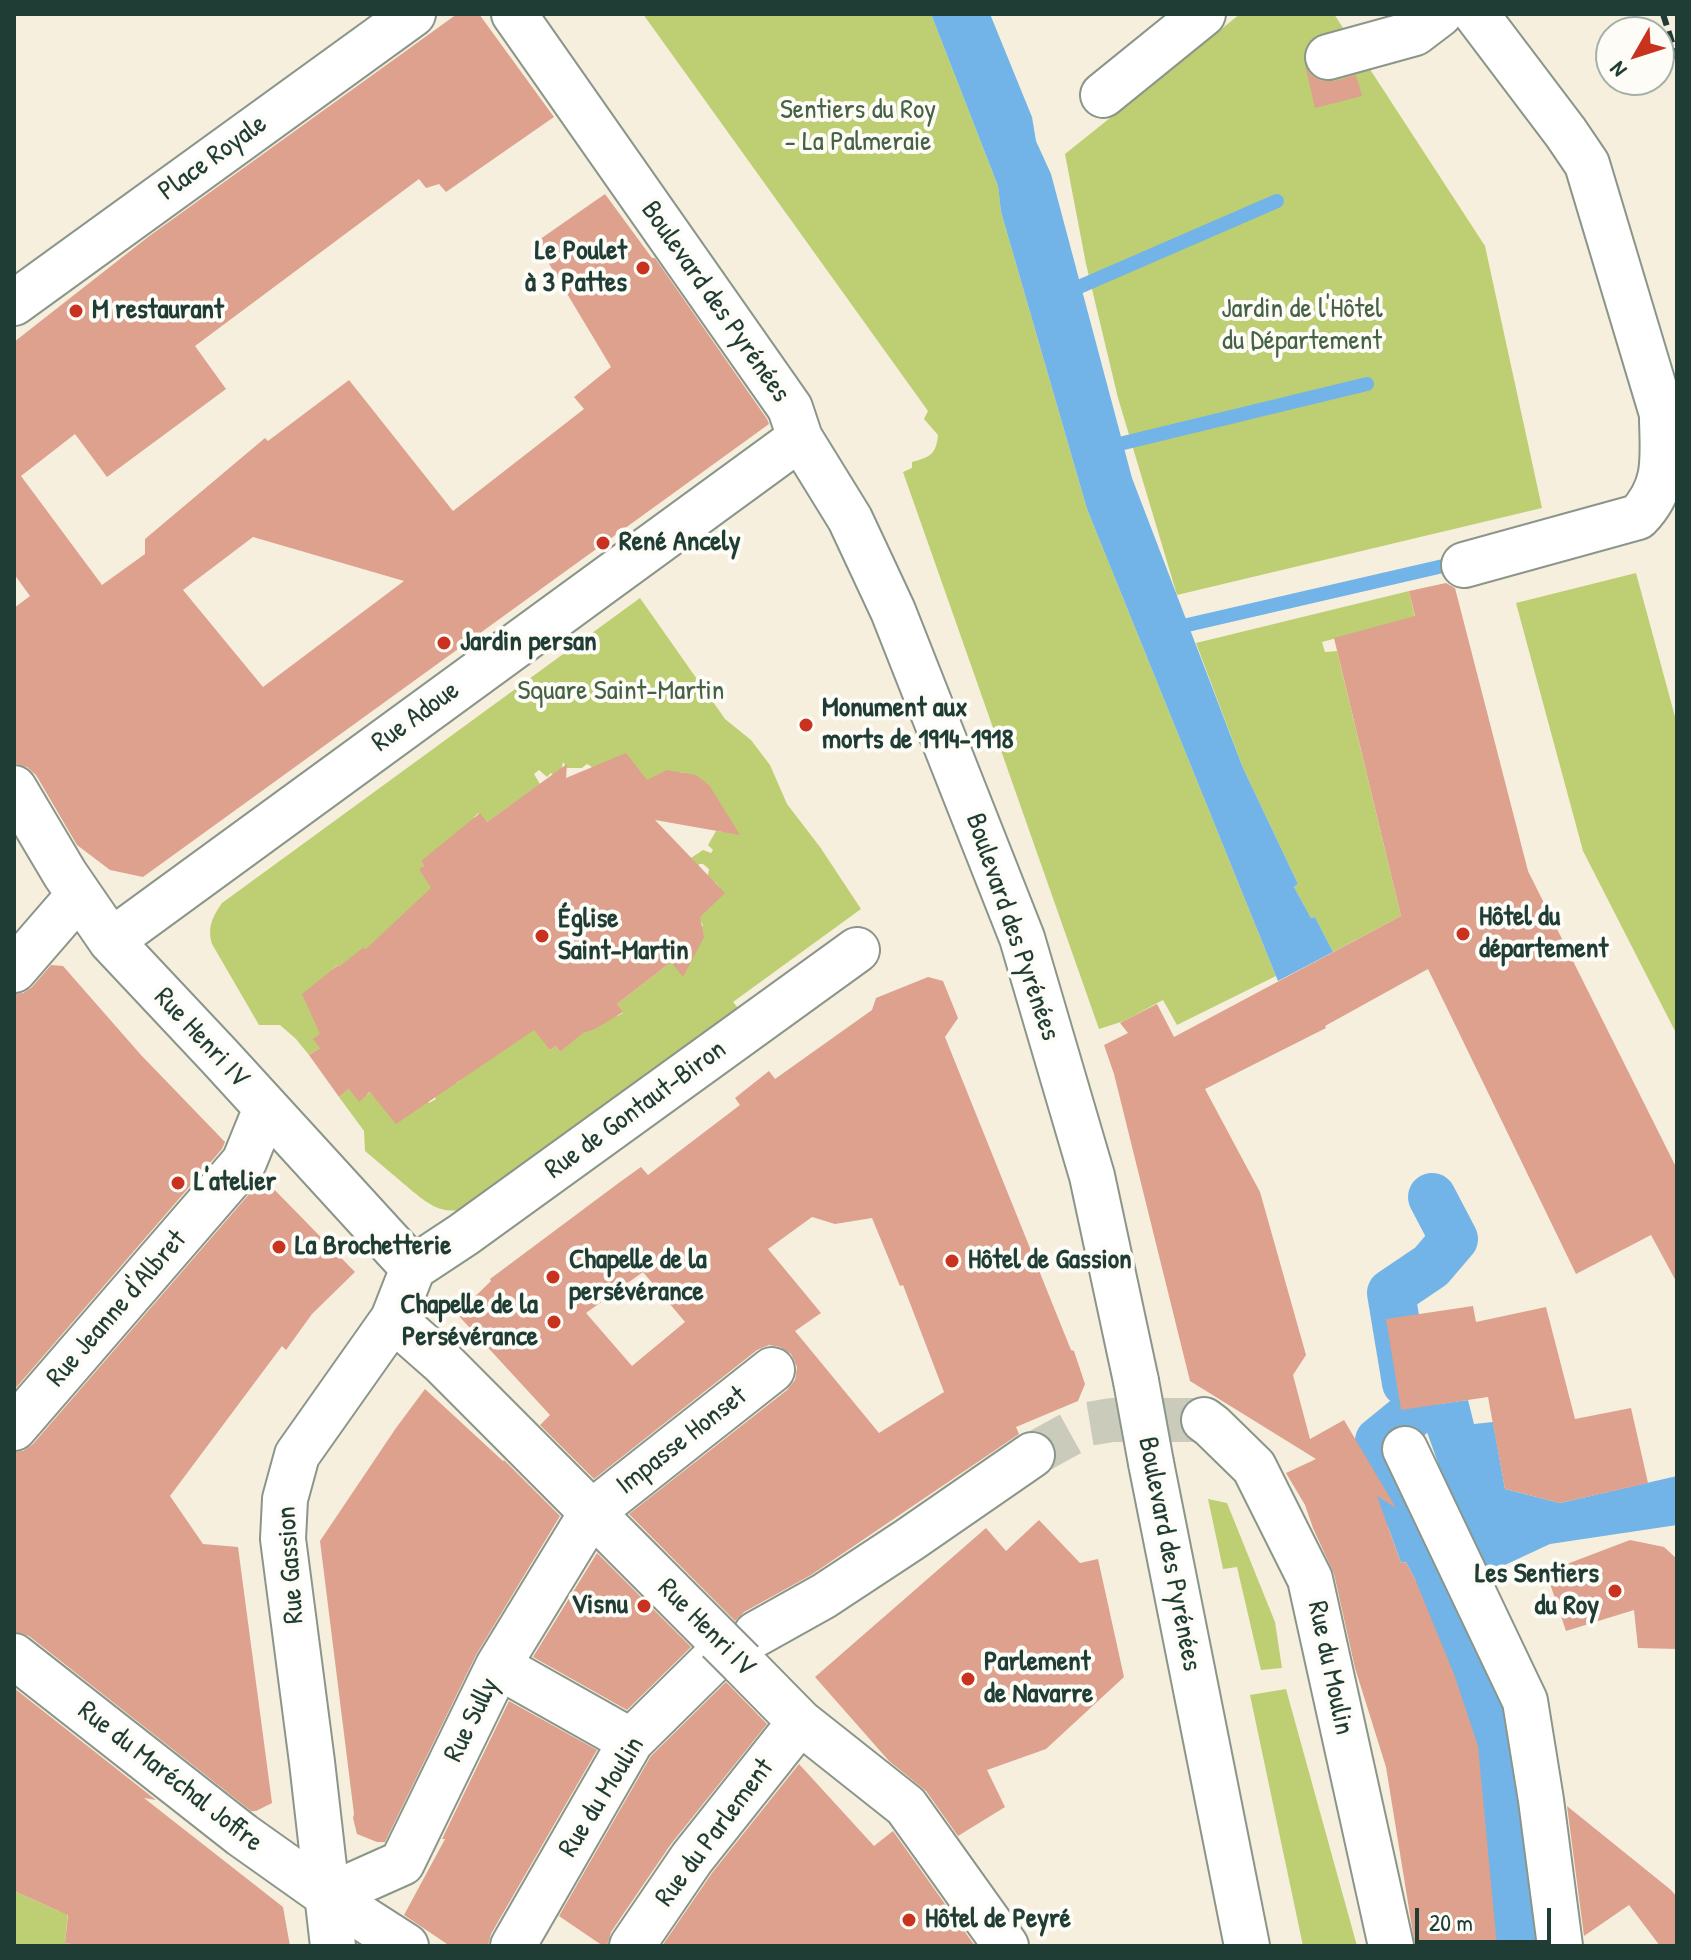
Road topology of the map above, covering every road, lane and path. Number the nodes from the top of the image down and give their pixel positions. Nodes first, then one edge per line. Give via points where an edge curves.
1 (413, 14) edge
2 (514, 14) edge
3 (1203, 14) edge
4 (1440, 14) edge
5 (1476, 14) edge
6 (1328, 57) dead end
7 (1103, 95) dead end
8 (14, 303) edge
9 (1662, 417) junction
10 (800, 438) junction
11 (1677, 464) edge
12 (1677, 526) edge
13 (14, 788) edge
14 (79, 895) junction
15 (111, 941) junction
16 (857, 950) dead end
17 (14, 970) edge
18 (266, 1108) junction
19 (413, 1268) junction
20 (393, 1319) junction
21 (772, 1370) dead end
22 (1204, 1420) tunnel mouth
23 (14, 1428) edge
24 (1405, 1449) dead end
25 (1032, 1455) tunnel mouth
26 (592, 1512) junction
27 (731, 1650) junction
28 (14, 1656) edge
29 (498, 1666) junction
30 (800, 1722) junction
31 (631, 1741) junction
32 (328, 1896) junction
33 (333, 1946) edge
34 (406, 1946) edge
35 (513, 1946) edge
36 (632, 1946) edge
37 (1006, 1946) edge
38 (1247, 1946) edge
39 (1391, 1946) edge
40 (1560, 1946) edge

1 - 8 street, Place Royale
2 - 10 street, Boulevard des Pyrénées via 790,408
3 - 7 street
4 - 6 street via 1415,33
5 - 9 street via 1587,164
9 - 11 street
9 - 12 street via 1661,480 1638,517 1467,574
10 - 15 street, Rue Adoue
10 - 38 street, Boulevard des Pyrénées, bridge via 850,519 893,611 1022,938 1092,1176
13 - 14 street, Rue Henri IV
14 - 15 street, Rue Henri IV
14 - 17 street
15 - 18 street, Rue Henri IV
16 - 19 street, Rue de Gontaut-Biron
18 - 19 street, Rue Henri IV
18 - 23 street, Rue Jeanne d'Albret via 244,1162
19 - 20 street, Rue Gassion
20 - 26 street, Rue Henri IV
20 - 32 street, Rue Gassion via 297,1455 285,1499 283,1539
21 - 26 street, Impasse Honset
22 - 39 street, Rue du Moulin via 1254,1467 1310,1579
24 - 40 street via 1525,1701
25 - 27 street, Rue du Moulin via 824,1596
26 - 27 street, Rue Henri IV
26 - 29 street, Rue Sully
27 - 30 street, Rue Henri IV
27 - 31 street, Rue du Moulin
28 - 32 street, Rue du Maréchal Joffre
29 - 31 street
29 - 32 street, Rue Sully via 402,1863
30 - 36 street, Rue du Parlement via 692,1858
30 - 37 street, Rue Henri IV via 906,1806
31 - 35 street, Rue du Moulin
32 - 33 street, Rue Gassion
32 - 34 street, Rue du Maréchal Joffre

